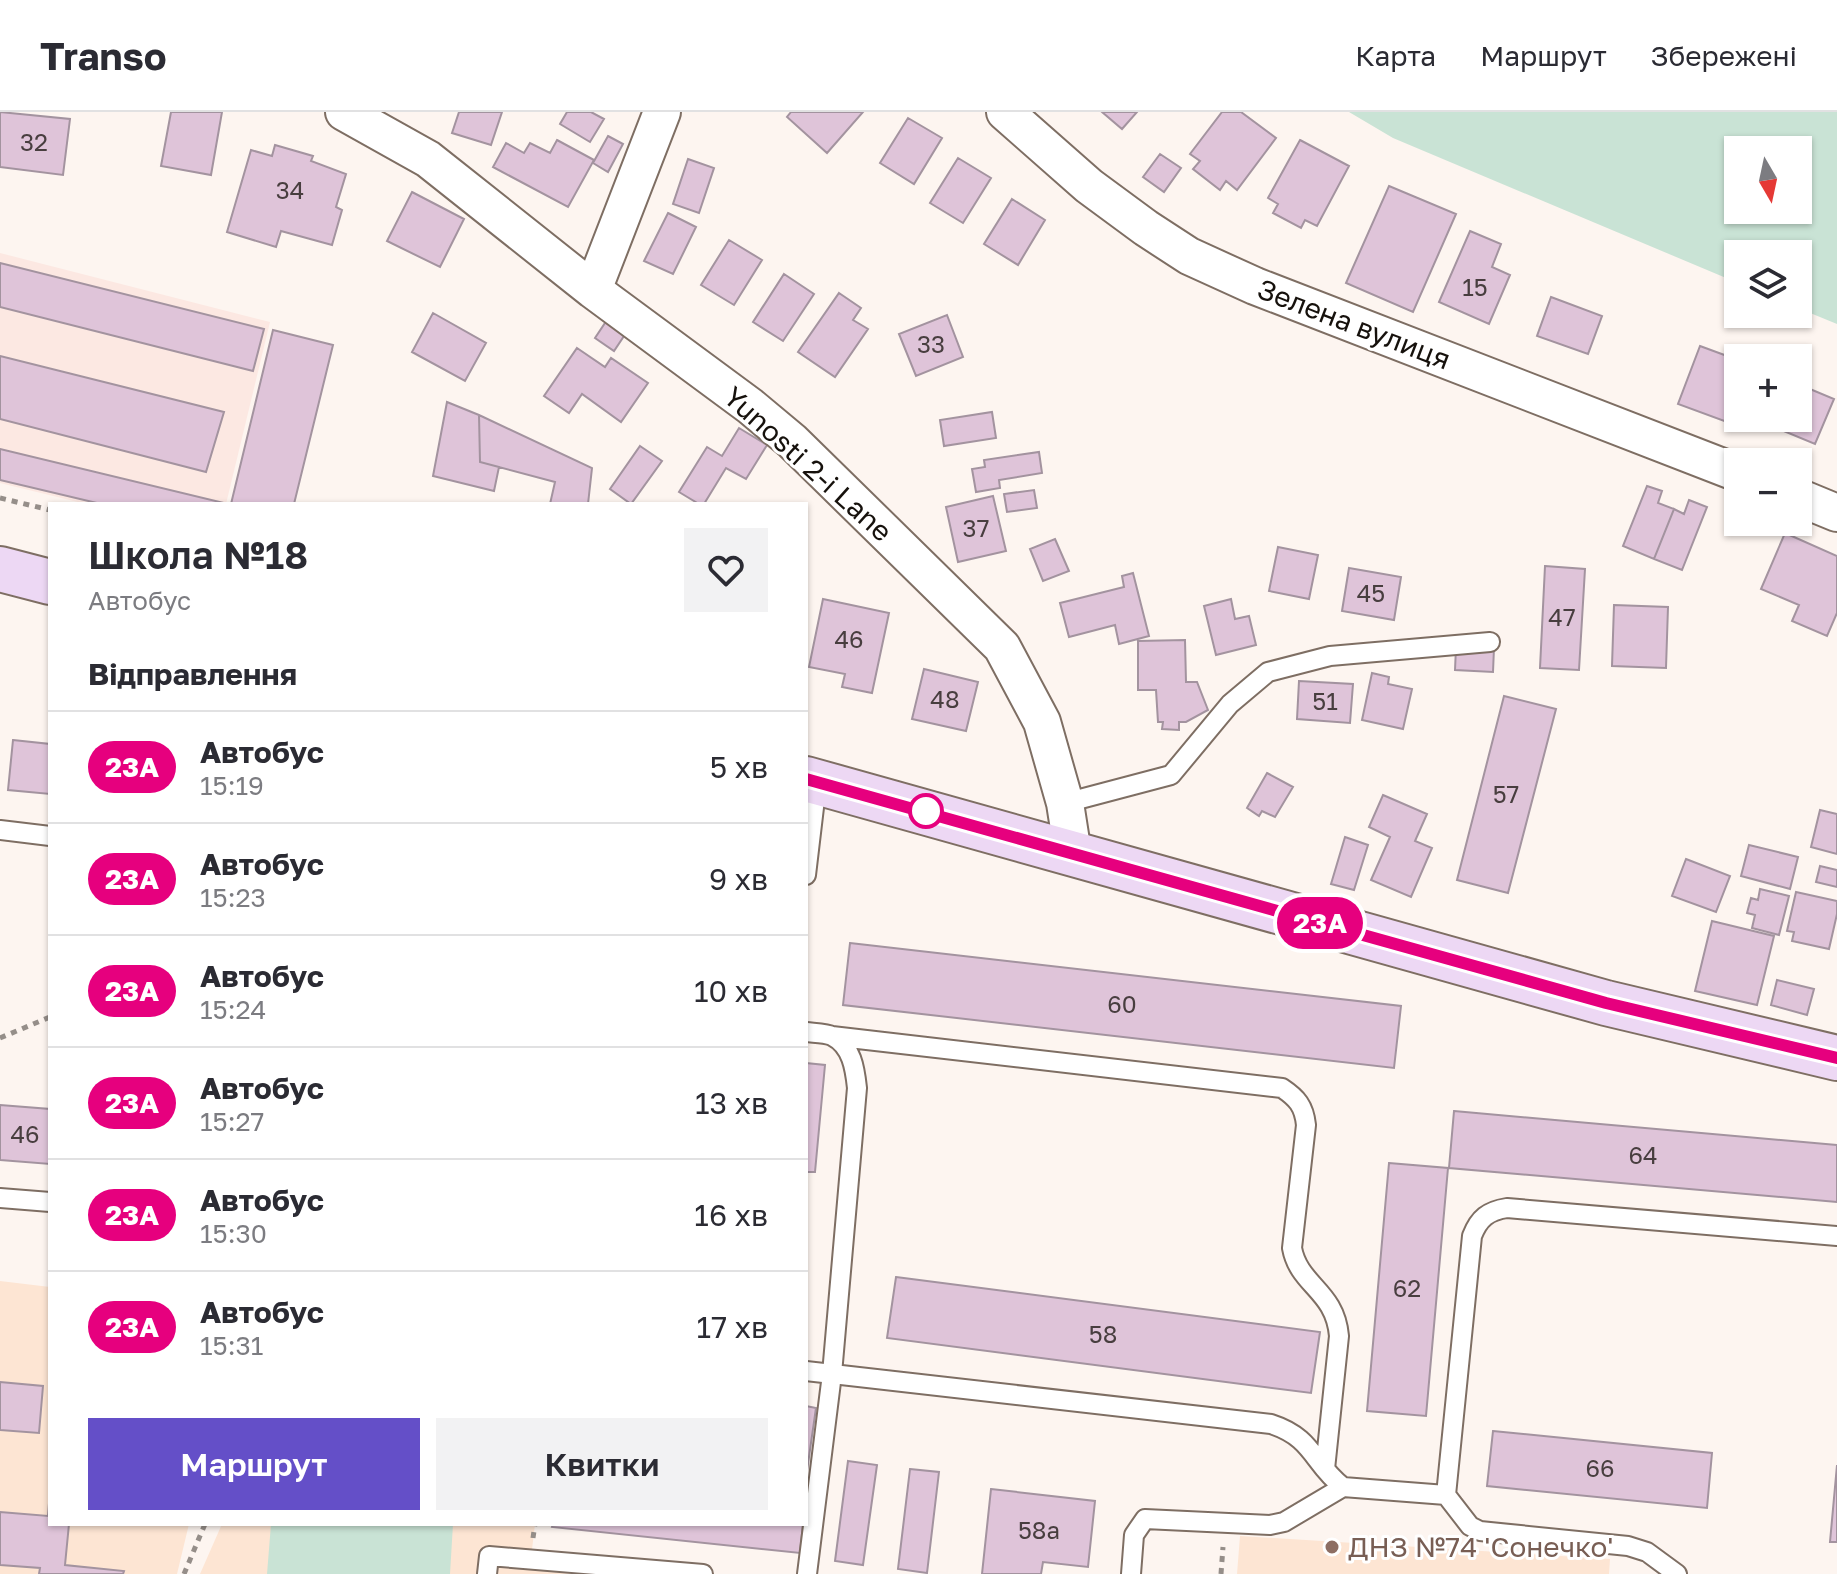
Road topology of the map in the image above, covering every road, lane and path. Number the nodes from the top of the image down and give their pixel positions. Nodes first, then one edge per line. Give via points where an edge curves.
1 (344, 112) edge
2 (662, 112) edge
3 (1005, 112) edge
4 (593, 290) junction
5 (1724, 468) edge
6 (0, 498) edge
7 (48, 510) edge
8 (1, 572) edge
9 (48, 582) edge
10 (1490, 642) dead end
11 (812, 781) edge
12 (1065, 803) junction
13 (0, 830) edge
14 (48, 836) edge
15 (808, 844) edge
16 (1073, 854) junction
17 (48, 1018) edge
18 (808, 1032) edge
19 (832, 1036) junction
20 (0, 1038) edge
21 (1837, 1058) edge
22 (0, 1198) edge
23 (48, 1202) edge
24 (1837, 1236) edge
25 (808, 1371) edge
26 (832, 1374) junction
27 (1325, 1469) junction
28 (1343, 1487) junction
29 (1446, 1495) junction
30 (204, 1526) edge
31 (184, 1574) edge
32 (487, 1574) edge
33 (703, 1574) edge
34 (807, 1574) edge
35 (1131, 1574) edge
36 (1677, 1574) edge

1 - 4 street, Yunosti 2-i Lane via 428,159
2 - 4 street
3 - 5 street, Зелена вулиця via 1089,186 1189,256
4 - 12 street, Yunosti 2-i Lane via 792,441 1002,647 1042,722
6 - 7 path
8 - 9 street
10 - 12 lane via 1330,656 1268,672 1230,704 1171,775
11 - 15 lane
11 - 16 street
12 - 16 street, Yunosti 2-i Lane
13 - 14 lane
16 - 21 street via 1606,1003
17 - 20 path
18 - 19 lane
19 - 26 lane via 852,1058 857,1088
19 - 27 lane via 1282,1088 1297,1098 1306,1125 1294,1263 1338,1320
22 - 23 lane
24 - 29 lane via 1507,1208 1484,1216 1472,1236
25 - 26 lane
26 - 27 lane via 1271,1424 1297,1435
26 - 34 lane
27 - 28 lane
28 - 29 lane
28 - 35 lane via 1270,1525 1145,1519 1134,1535
29 - 36 lane via 1480,1531 1628,1546 1647,1552
30 - 31 path
32 - 33 lane via 489,1556

